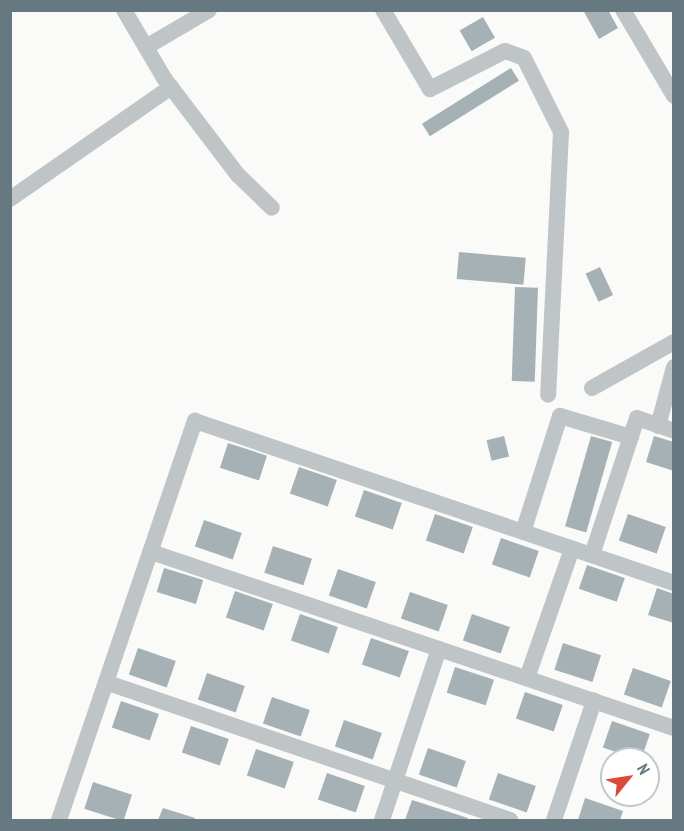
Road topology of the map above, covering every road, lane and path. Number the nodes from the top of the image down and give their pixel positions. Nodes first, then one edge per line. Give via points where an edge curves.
1 (124, 10) edge
2 (209, 10) edge
3 (383, 10) edge
4 (622, 10) edge
5 (146, 47) junction
6 (171, 87) junction
7 (674, 96) edge
8 (10, 199) edge
9 (272, 208) dead end
10 (674, 342) edge
11 (674, 367) edge
12 (592, 388) dead end
13 (548, 395) dead end
14 (666, 428) edge
15 (631, 437) junction
16 (523, 532) junction
17 (572, 549) junction
18 (151, 552) junction
19 (592, 555) junction
20 (674, 583) edge
21 (439, 649) junction
22 (527, 678) junction
23 (108, 683) junction
24 (594, 701) junction
25 (674, 728) edge
26 (396, 781) junction
27 (60, 820) edge
28 (382, 820) edge
29 (510, 820) edge
30 (554, 820) edge

1 - 5 street
2 - 5 street
3 - 13 street via 430,89 505,51 524,58 561,132
4 - 7 street
5 - 6 street
6 - 8 street
6 - 9 street via 238,175
10 - 12 street
11 - 14 street
14 - 15 street via 637,418
15 - 16 street via 560,416
15 - 19 street
16 - 17 street
16 - 18 street via 195,421
17 - 19 street
17 - 22 street
18 - 21 street
18 - 23 street
19 - 20 street
21 - 22 street
21 - 26 street
22 - 24 street
23 - 26 street
23 - 27 street
24 - 25 street
24 - 30 street
26 - 28 street
26 - 29 street

